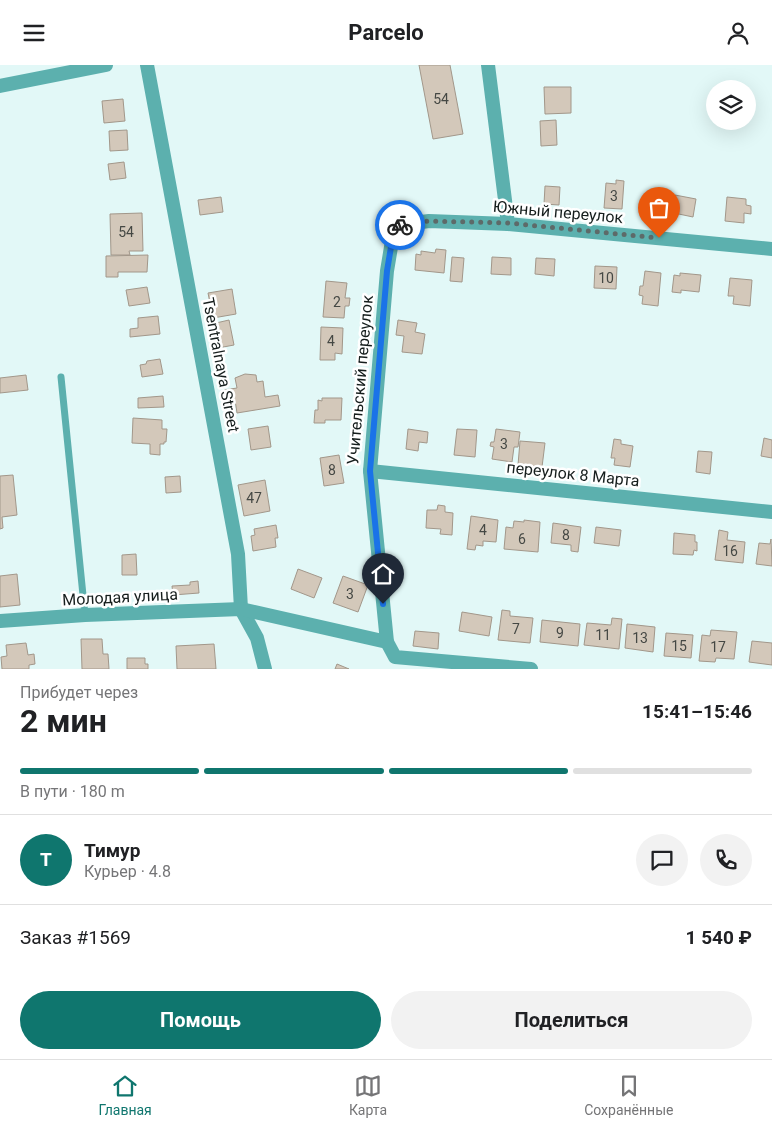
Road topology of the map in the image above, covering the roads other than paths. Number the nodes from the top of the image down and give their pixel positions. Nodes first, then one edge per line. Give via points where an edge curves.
1 (106, 65) edge
2 (147, 65) edge
3 (488, 65) edge
4 (0, 86) edge
5 (508, 223) junction
6 (400, 225) joint
7 (772, 249) edge
8 (62, 377) dead end
9 (370, 471) junction
10 (772, 512) edge
11 (241, 609) junction
12 (85, 615) junction
13 (0, 621) edge
14 (387, 642) junction
15 (265, 669) edge
16 (531, 669) edge

1 - 4 street
2 - 11 street, Tsentralnaya Street via 238,554
3 - 5 street
5 - 6 street, Южный переулок via 429,221
5 - 7 street, Южный переулок
6 - 9 street, Учительский переулок via 392,241 387,271
8 - 12 lane
9 - 10 street, переулок 8 Марта
9 - 14 street, Учительский переулок
11 - 12 street, Молодая улица
11 - 14 street, Молодая улица
11 - 15 street, Tsentralnaya Street via 257,638
12 - 13 street, Молодая улица
14 - 16 street, Учительский переулок via 395,657

